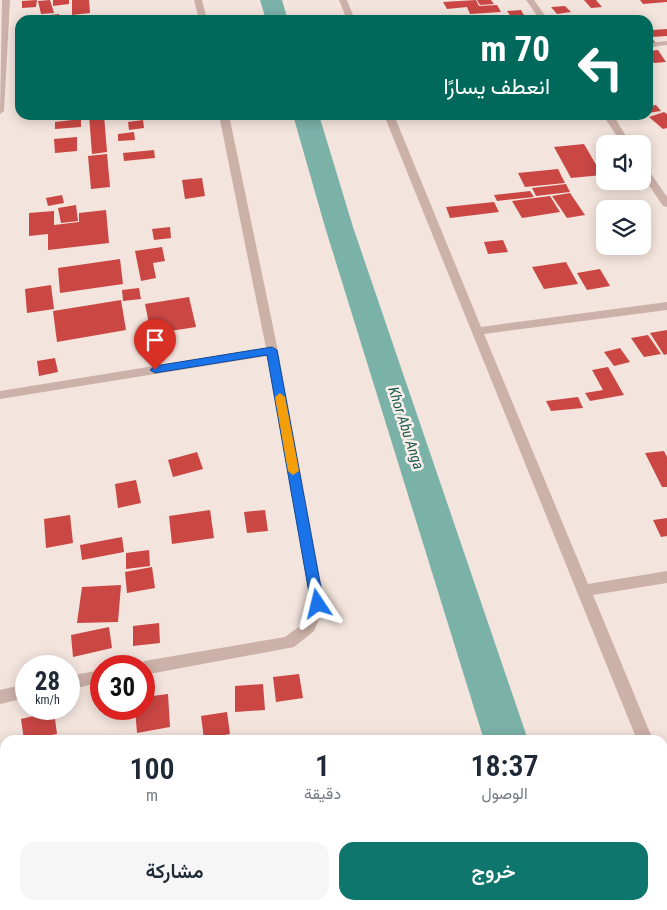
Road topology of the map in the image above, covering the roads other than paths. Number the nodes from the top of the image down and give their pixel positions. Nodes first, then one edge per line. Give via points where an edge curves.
1 (6, 0) edge
2 (198, 0) edge
3 (343, 0) edge
4 (530, 0) edge
5 (202, 15) edge
6 (349, 15) edge
7 (540, 15) edge
8 (667, 43) edge
9 (653, 44) edge
10 (0, 111) edge
11 (225, 120) edge
12 (391, 120) edge
13 (611, 120) edge
14 (621, 135) edge
15 (651, 180) edge
16 (667, 204) edge
17 (667, 306) edge
18 (478, 331) junction
19 (272, 350) junction
20 (0, 395) edge
21 (667, 577) edge
22 (584, 591) junction
23 (155, 666) edge
24 (15, 694) edge
25 (0, 697) edge
26 (643, 735) edge

1 - 10 street
2 - 5 street
3 - 6 street
4 - 7 street
8 - 9 street
11 - 19 street
12 - 18 street
13 - 14 street
15 - 16 street
17 - 18 street
18 - 22 street
19 - 20 street
19 - 23 street via 318,604 309,627 289,643
21 - 22 street
22 - 26 street
24 - 25 street

